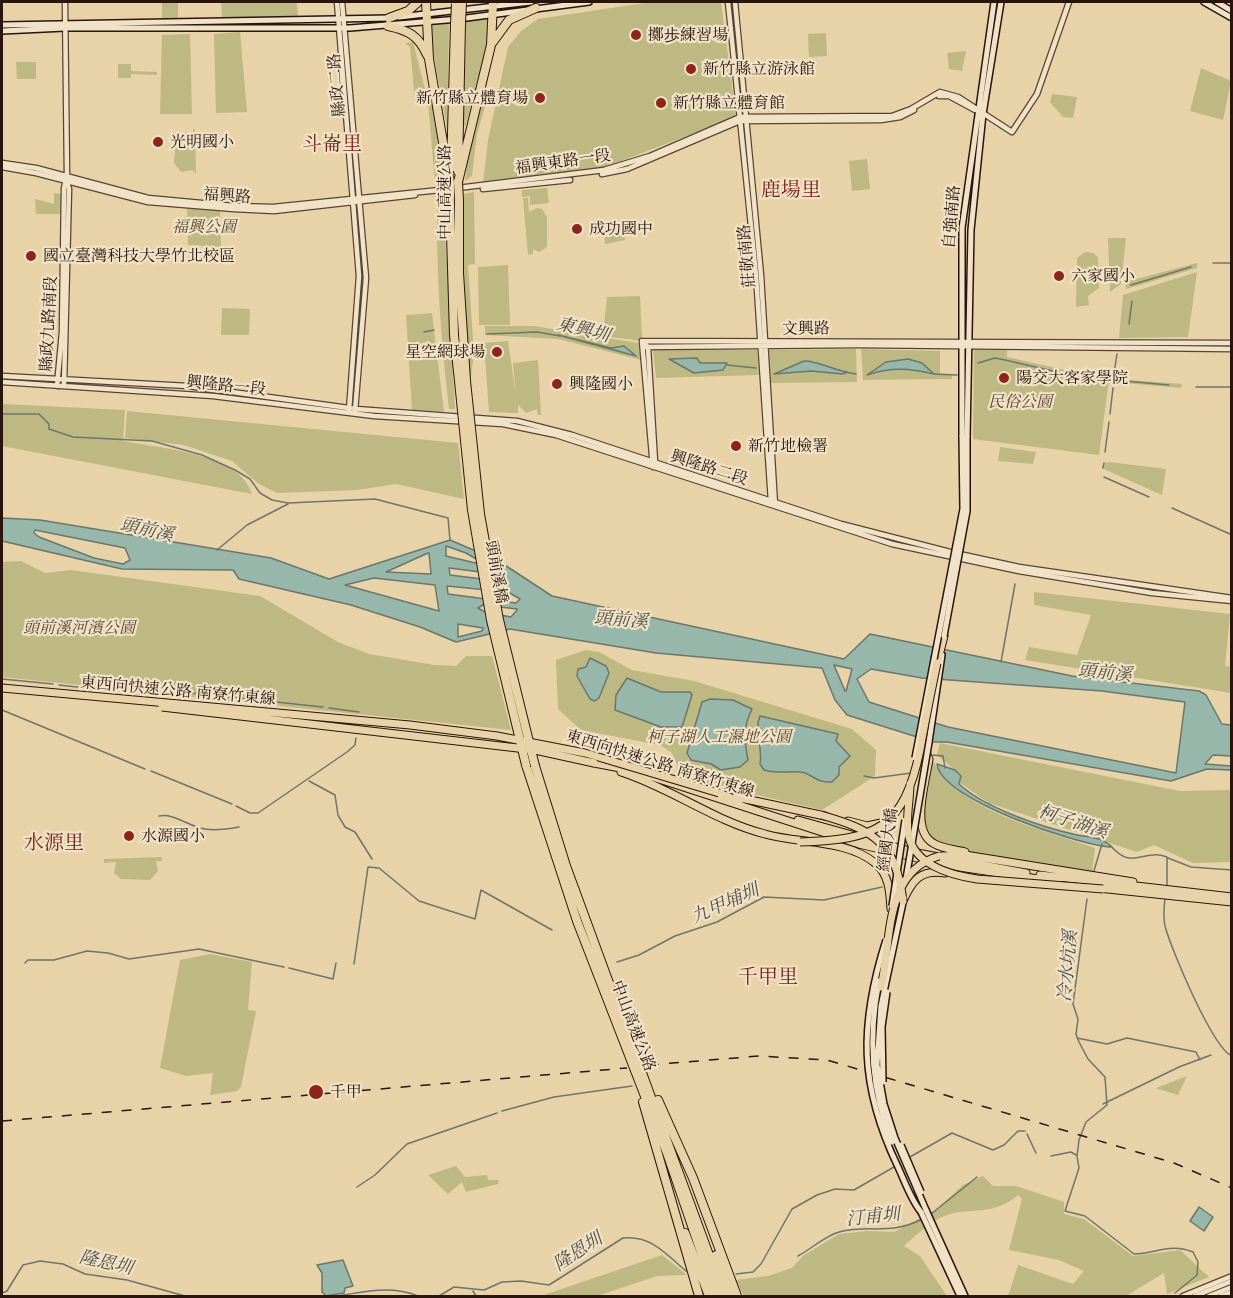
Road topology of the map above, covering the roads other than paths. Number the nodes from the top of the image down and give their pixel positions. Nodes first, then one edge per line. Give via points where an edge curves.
1 (65, 2) edge
2 (337, 2) edge
3 (342, 2) edge
4 (418, 2) edge
5 (426, 2) edge
6 (589, 2) edge
7 (728, 2) edge
8 (735, 2) edge
9 (994, 2) edge
10 (1001, 2) edge
11 (1070, 2) edge
12 (1204, 2) edge
13 (1216, 2) edge
14 (459, 4) edge
15 (534, 5) edge
16 (493, 8) edge
17 (1232, 11) edge
18 (1232, 18) edge
19 (427, 19) junction
20 (341, 20) junction
21 (388, 22) junction
22 (458, 22) junction
23 (2, 25) edge
24 (65, 25) junction
25 (341, 28) junction
26 (2, 31) edge
27 (491, 45) junction
28 (429, 60) junction
29 (980, 113) junction
30 (743, 119) junction
31 (2, 165) edge
32 (67, 179) junction
33 (454, 186) junction
34 (357, 199) junction
35 (1232, 343) edge
36 (762, 344) junction
37 (962, 344) junction
38 (970, 344) junction
39 (646, 347) junction
40 (1232, 349) edge
41 (2, 376) edge
42 (61, 378) junction
43 (463, 381) junction
44 (2, 382) edge
45 (57, 386) junction
46 (64, 386) junction
47 (352, 411) junction
48 (447, 419) joint
49 (965, 437) junction
50 (653, 463) junction
51 (773, 504) junction
52 (1232, 600) edge
53 (944, 636) junction
54 (2, 690) edge
55 (928, 742) junction
56 (594, 762) junction
57 (526, 765) joint
58 (535, 766) joint
59 (910, 784) junction
60 (719, 793) junction
61 (738, 803) junction
62 (821, 815) junction
63 (911, 841) junction
64 (800, 842) junction
65 (999, 860) junction
66 (897, 869) junction
67 (956, 875) junction
68 (1031, 876) junction
69 (1103, 889) junction
70 (1194, 893) junction
71 (1232, 897) edge
72 (903, 901) junction
73 (1232, 902) edge
74 (891, 910) junction
75 (887, 935) junction
76 (872, 1029) junction
77 (621, 1036) junction
78 (637, 1055) junction
79 (703, 1206) junction
80 (923, 1211) junction
81 (678, 1218) junction
82 (936, 1238) junction
83 (1232, 1276) edge
84 (1232, 1281) edge
85 (1232, 1287) edge
86 (1232, 1292) edge
87 (699, 1296) edge
88 (709, 1296) edge
89 (716, 1296) edge
90 (724, 1296) edge
91 (729, 1296) edge
92 (737, 1296) edge
93 (960, 1296) edge
94 (965, 1296) edge
95 (1184, 1296) edge
96 (1195, 1296) edge
97 (1209, 1296) edge
98 (1221, 1296) edge

1 - 24 street, 縣政九路南段
2 - 20 street, 縣政二路
3 - 20 street, 縣政二路
4 - 21 highway
5 - 19 highway
6 - 15 main road
7 - 30 street, 莊敬南路
8 - 30 street, 莊敬南路
9 - 29 main road, 自強南路
10 - 29 main road, 自強南路
11 - 29 street, 福興東路一段 via 1037,94 1012,132
12 - 18 main road
13 - 17 main road
14 - 16 main road
14 - 19 main road
14 - 22 highway, 中山高速公路, bridge
15 - 16 main road
15 - 27 highway via 509,20
16 - 22 main road
16 - 27 highway
19 - 21 main road
19 - 22 main road
19 - 28 highway
20 - 21 main road
20 - 24 main road
20 - 25 street, 縣政二路
21 - 25 main road
21 - 28 highway via 413,34
22 - 33 highway, 中山高速公路
23 - 24 main road
24 - 25 main road
24 - 26 main road
24 - 32 street, 縣政九路南段
25 - 34 street, 縣政二路
27 - 33 highway
28 - 33 highway
29 - 30 street, 福興東路一段 via 945,92 933,94 892,116
29 - 37 main road, 自強南路 via 962,228
29 - 38 main road, 自強南路 via 971,230
30 - 33 street, 福興東路一段 via 627,169 561,181
30 - 36 street, 莊敬南路
31 - 32 street, 福興路
32 - 34 street, 福興路 via 148,202 234,209 274,211
32 - 42 street, 縣政九路南段
33 - 34 street, 福興路
33 - 43 highway, 中山高速公路, bridge via 459,201
33 - 43 highway, 中山高速公路, bridge via 450,201 454,335
34 - 47 street
34 - 47 street, 縣政二路 via 365,275
35 - 38 street
36 - 37 street, 文興路
36 - 39 street, 文興路
36 - 39 street, 文興路 via 642,341
36 - 51 street, 莊敬南路
37 - 38 street, 文興路
37 - 49 main road, 自強南路
38 - 40 street
38 - 49 main road, 自強南路
39 - 50 street
41 - 42 street, 興隆路一段
42 - 45 street, 縣政九路南段
42 - 46 street, 縣政九路南段
42 - 47 street, 興隆路一段 via 188,386
43 - 57 highway, 頭前溪橋, bridge via 472,510 491,620
43 - 58 highway, 頭前溪橋, bridge via 499,620
44 - 45 street, 興隆路一段
45 - 46 street, 興隆路一段
46 - 47 street, 興隆路一段 via 140,389
47 - 48 street, 興隆路一段
48 - 50 street, 興隆路二段 via 519,426
49 - 53 main road, 經國大橋, bridge via 967,511
49 - 59 main road, 經國大橋, bridge via 963,509
50 - 51 street, 興隆路二段
51 - 52 street, 興隆路二段 via 881,541 1152,593
53 - 55 main road, 經國大橋, bridge
53 - 64 highway, bridge via 914,782 899,811 887,822 854,837
54 - 56 highway, 東西向快速公路 南寮竹東線, bridge via 474,742
54 - 60 highway, 東西向快速公路 南寮竹東線, bridge via 497,736 585,753
55 - 63 main road, 經國大橋, bridge
55 - 65 highway, bridge via 919,822 923,834 941,847
56 - 61 highway, 東西向快速公路 南寮竹東線, bridge
56 - 64 highway via 663,788 741,827
57 - 77 highway, 中山高速公路 via 577,921
58 - 78 highway, 中山高速公路 via 566,866
59 - 62 highway, bridge via 898,807 880,824 867,826
59 - 63 highway, bridge via 907,829
59 - 66 main road, 經國大橋, bridge
60 - 61 highway, 東西向快速公路 南寮竹東線
60 - 62 highway
61 - 68 highway, 東西向快速公路 南寮竹東線 via 916,853
62 - 66 highway, bridge via 872,835 888,850
63 - 67 highway, bridge via 925,860
63 - 72 main road, 經國大橋, bridge
64 - 74 highway, bridge via 841,847 875,863 887,881
65 - 70 highway
65 - 76 highway, bridge via 947,855 923,862 909,873 895,900
66 - 72 highway, bridge
66 - 74 main road, 經國大橋, bridge
67 - 69 highway, bridge
67 - 72 highway, bridge via 923,873 912,882
68 - 69 highway, 東西向快速公路 南寮竹東線, bridge
68 - 70 highway, 東西向快速公路 南寮竹東線
69 - 73 highway, 東西向快速公路 南寮竹東線
70 - 71 highway, 東西向快速公路 南寮竹東線
72 - 80 main road, 經國大橋, bridge via 882,1027 885,1091
74 - 75 main road, 經國大橋, bridge
75 - 76 main road, 經國大橋, bridge
75 - 80 main road, bridge via 871,996 866,1067 890,1148
76 - 80 main road, 經國大橋, bridge via 873,1067 883,1116
77 - 81 highway
77 - 89 highway, 中山高速公路 via 667,1153
78 - 79 highway
78 - 90 highway, 中山高速公路
79 - 91 highway
79 - 92 highway
80 - 82 main road, 經國大橋
81 - 87 highway
81 - 88 highway
82 - 93 main road
82 - 94 main road
83 - 95 street
84 - 96 street
85 - 97 street
86 - 98 street

